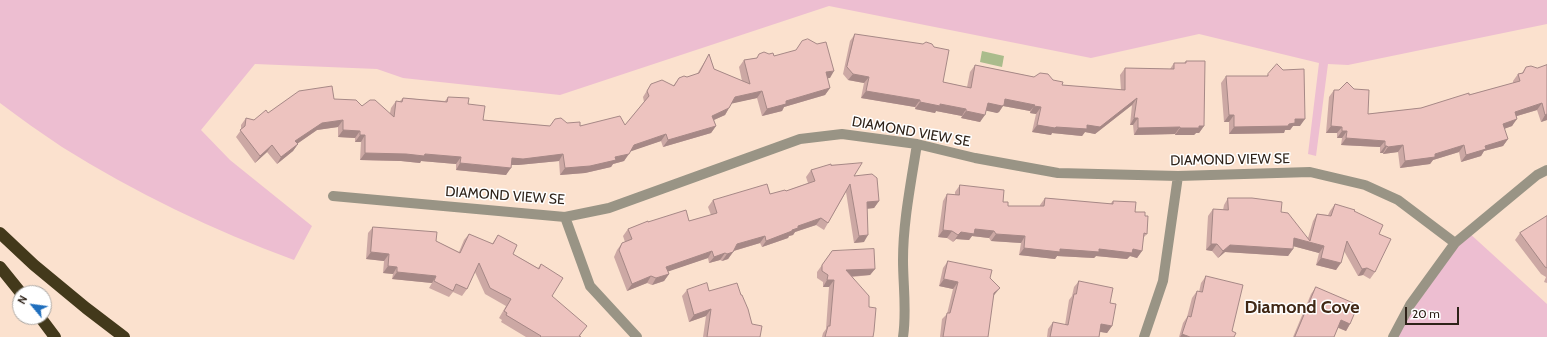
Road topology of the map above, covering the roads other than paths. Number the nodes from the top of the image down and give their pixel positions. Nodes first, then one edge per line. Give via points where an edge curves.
1 (917, 144) junction
2 (1547, 170) edge
3 (1178, 176) junction
4 (333, 196) dead end
5 (565, 216) junction
6 (0, 233) edge
7 (1454, 243) junction
8 (0, 267) edge
9 (15, 285) edge
10 (46, 325) edge
11 (55, 337) edge
12 (124, 337) edge
13 (637, 337) edge
14 (903, 337) edge
15 (1144, 337) edge
16 (1392, 337) edge

1 - 3 street, DIAMOND VIEW SE via 975,158 1058,173
1 - 5 street, DIAMOND VIEW SE via 842,134 800,139 610,208
1 - 14 street via 906,215 906,301
2 - 7 street via 1537,175
3 - 7 street, DIAMOND VIEW SE via 1310,172 1365,185 1398,200
3 - 15 street via 1163,281
4 - 5 street, DIAMOND VIEW SE
5 - 13 street via 590,286
6 - 12 highway via 34,265
7 - 16 street via 1410,305
8 - 9 highway
10 - 11 highway

